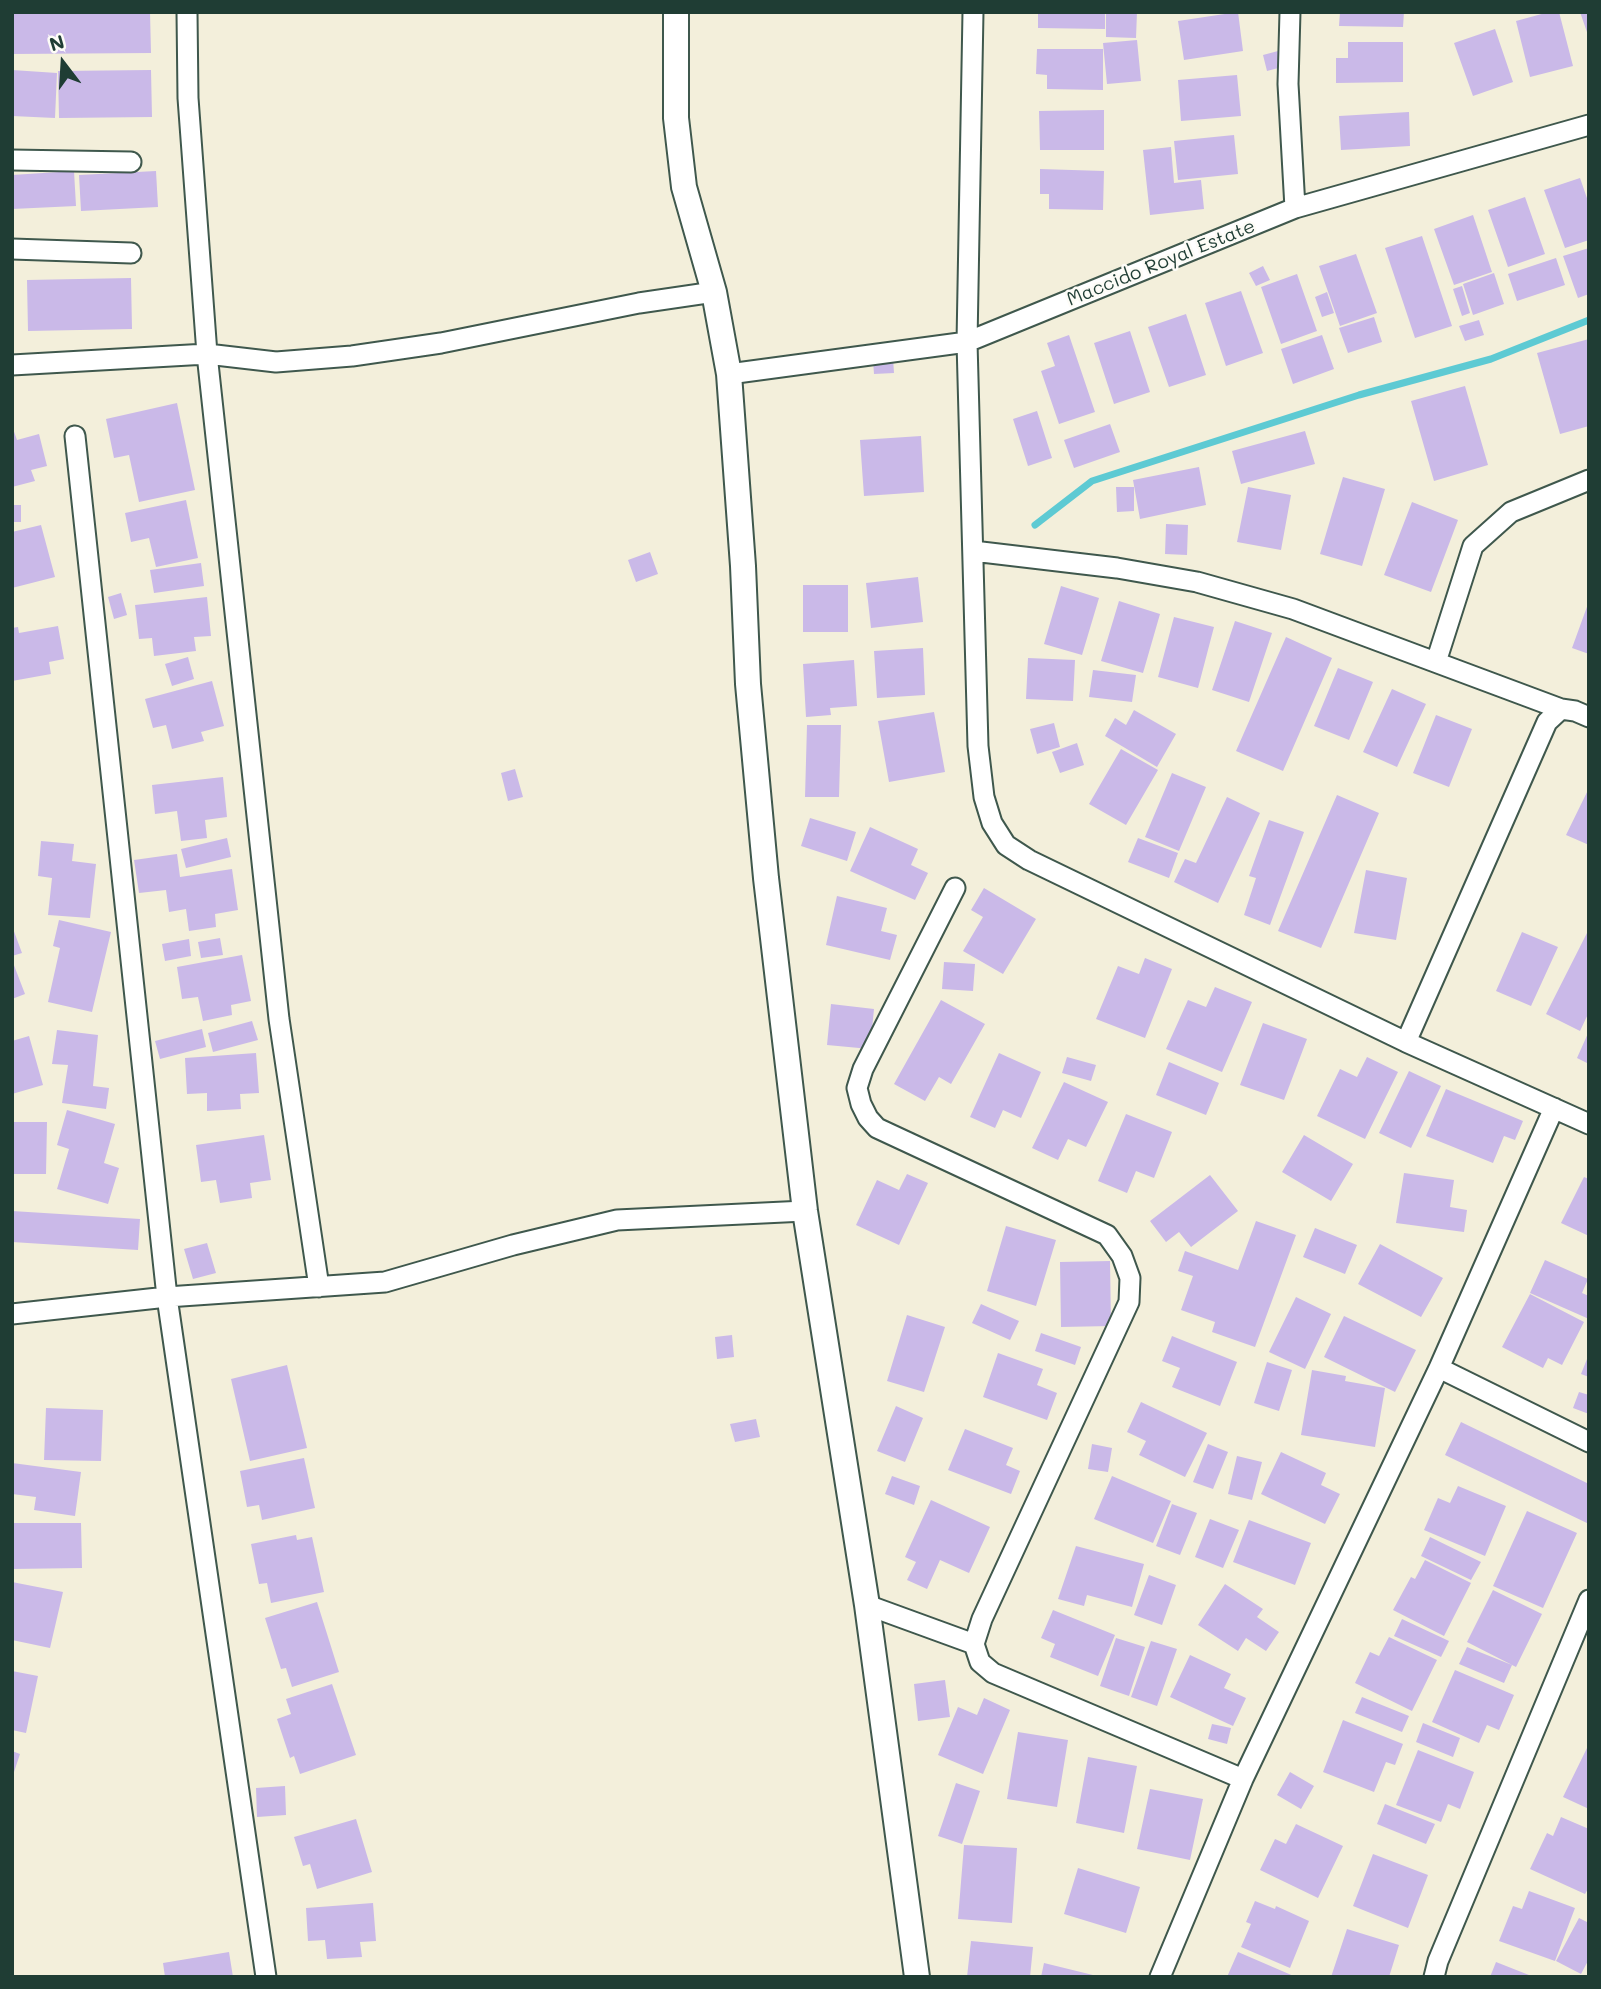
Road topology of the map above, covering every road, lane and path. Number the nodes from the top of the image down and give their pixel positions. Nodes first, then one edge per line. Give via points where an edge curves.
1 (187, 12) edge
2 (676, 12) edge
3 (973, 12) edge
4 (1290, 12) edge
5 (1589, 125) edge
6 (12, 160) edge
7 (131, 162) dead end
8 (1295, 208) junction
9 (12, 249) edge
10 (131, 253) dead end
11 (714, 292) junction
12 (967, 342) junction
13 (207, 354) junction
14 (12, 365) edge
15 (729, 374) junction
16 (75, 436) dead end
17 (1589, 480) edge
18 (972, 551) junction
19 (1436, 662) junction
20 (1561, 709) junction
21 (1589, 717) edge
22 (955, 888) dead end
23 (1406, 1042) junction
24 (1554, 1108) junction
25 (1589, 1124) edge
26 (805, 1211) junction
27 (319, 1287) junction
28 (167, 1297) junction
29 (13, 1315) edge
30 (1439, 1368) junction
31 (1589, 1442) edge
32 (1589, 1600) edge
33 (867, 1605) junction
34 (974, 1644) junction
35 (1243, 1779) junction
36 (266, 1977) edge
37 (917, 1977) edge
38 (1160, 1977) edge
39 (1434, 1977) edge

1 - 13 street via 188,98
2 - 11 street via 676,118 684,187
3 - 12 street
4 - 8 street via 1288,84
5 - 8 street, Maccido Royal Estate
6 - 7 street
8 - 12 street, Maccido Royal Estate
9 - 10 street
11 - 13 street via 441,344 352,356 276,362
11 - 15 street
12 - 15 street, Maccido Royal Estate
12 - 18 street
13 - 14 street
13 - 27 street via 279,1019
15 - 26 street via 748,684
16 - 28 street
17 - 19 street via 1511,512 1473,546
18 - 19 street via 1197,582 1293,609
18 - 23 street via 978,746 984,797 992,823 1006,845
19 - 20 street
20 - 21 street
20 - 23 street via 1547,722
22 - 34 street via 863,1069 857,1088 867,1118 877,1128 1107,1235 1130,1278 1129,1302
23 - 24 street
24 - 25 street
24 - 30 street
26 - 27 street via 617,1220 385,1282
26 - 33 street
27 - 28 street
28 - 29 street
28 - 36 street
30 - 31 street
30 - 35 street
32 - 39 street
33 - 34 street
33 - 37 street
34 - 35 street via 980,1662 993,1673
35 - 38 street

